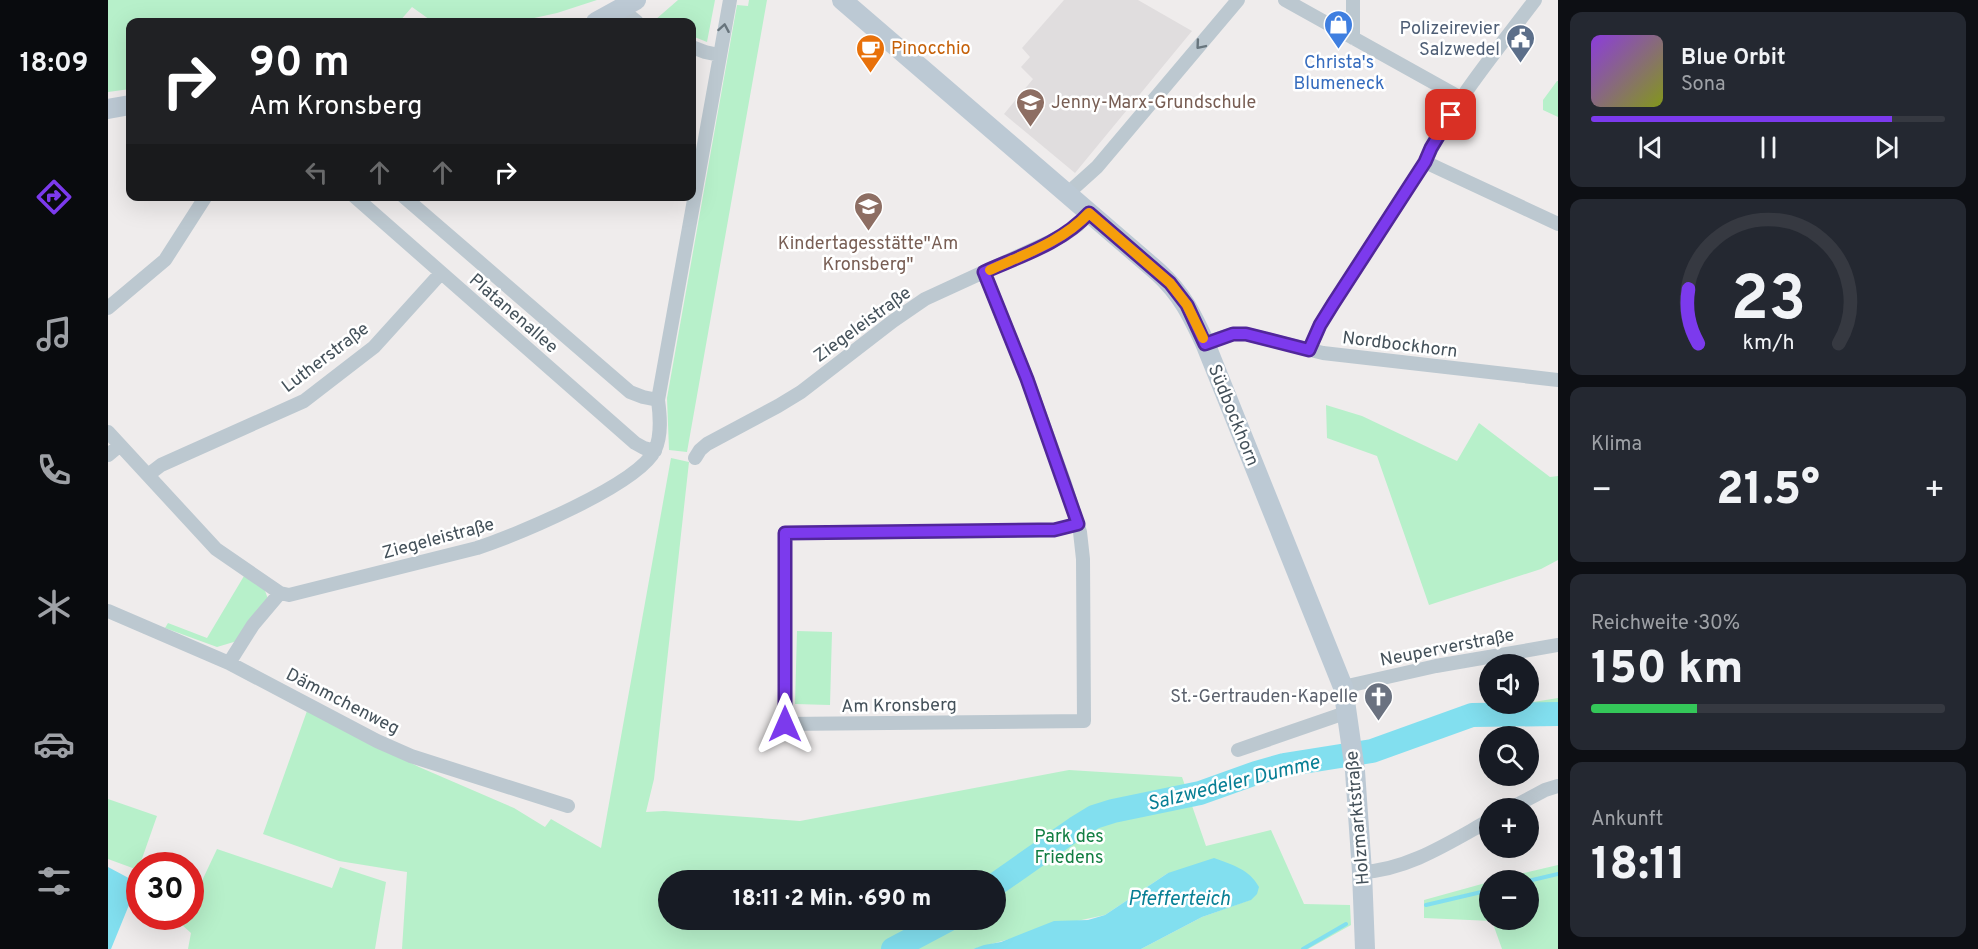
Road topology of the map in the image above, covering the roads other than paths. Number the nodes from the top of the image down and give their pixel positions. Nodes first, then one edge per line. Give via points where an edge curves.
1 (730, 0) edge
2 (842, 0) edge
3 (1238, 0) edge
4 (1285, 0) edge
5 (1353, 0) edge
6 (1535, 0) edge
7 (629, 5) edge
8 (604, 18) edge
9 (1353, 38) junction
10 (696, 49) edge
11 (719, 55) junction
12 (1461, 98) junction
13 (126, 106) edge
14 (108, 109) edge
15 (1425, 162) junction
16 (696, 185) edge
17 (1067, 194) junction
18 (203, 201) edge
19 (360, 201) edge
20 (409, 201) edge
21 (693, 201) edge
22 (1089, 213) junction
23 (1558, 224) edge
24 (984, 272) junction
25 (441, 273) junction
26 (108, 308) edge
27 (1205, 344) junction
28 (1309, 350) junction
29 (1558, 380) edge
30 (658, 400) junction
31 (108, 432) edge
32 (120, 445) junction
33 (655, 451) junction
34 (108, 455) edge
35 (695, 458) dead end
36 (148, 475) junction
37 (1078, 524) junction
38 (280, 593) junction
39 (108, 611) edge
40 (1558, 645) edge
41 (229, 663) junction
42 (1343, 687) junction
43 (1348, 712) junction
44 (1238, 750) dead end
45 (1558, 786) edge
46 (1530, 798) edge
47 (568, 806) dead end
48 (1479, 826) edge
49 (1362, 872) junction
50 (1365, 949) edge

11 -> 1 street
2 - 17 street, Südbockhorn
3 -> 17 street via 1097,167
4 - 9 street
5 - 9 street
6 - 12 street
7 - 8 street
9 - 12 street
10 - 11 street
11 - 16 street
12 - 15 street
13 - 14 street
15 - 23 street
15 - 28 street via 1320,325
17 - 22 street, Südbockhorn
18 - 26 street via 165,260
19 - 25 street, Platanenallee
20 - 30 street, Platanenallee via 630,392
21 - 30 street
22 - 24 street, Ziegeleistraße via 1064,235
22 - 27 street, Südbockhorn via 1170,283 1187,305
24 - 35 street, Ziegeleistraße via 926,299 801,392 707,444
24 - 37 street, Am Kronsberg
25 - 33 street, Platanenallee via 635,442
25 - 36 street, Lutherstraße via 374,347 304,401 160,465
27 - 28 street, Nordbockhorn via 1233,334 1246,334
27 - 42 street, Südbockhorn
28 - 29 street, Nordbockhorn
30 - 33 street via 659,436
31 - 32 street
32 - 34 street
32 - 36 street
33 - 38 street, Ziegeleistraße via 612,488 505,539 300,594
36 - 38 street via 216,549
37 - 37 street, Am Kronsberg via 1083,559 1084,721 785,724 785,533 1044,530
38 - 41 street
39 - 41 street, Dämmchenweg
40 - 42 street, Neuperverstraße
41 - 47 street, Dämmchenweg via 403,752
42 - 43 street, Holzmarktstraße
43 - 44 street
43 - 49 street, Holzmarktstraße
45 - 46 street
48 - 49 street via 1427,854 1375,872
49 - 50 street, Holzmarktstraße

